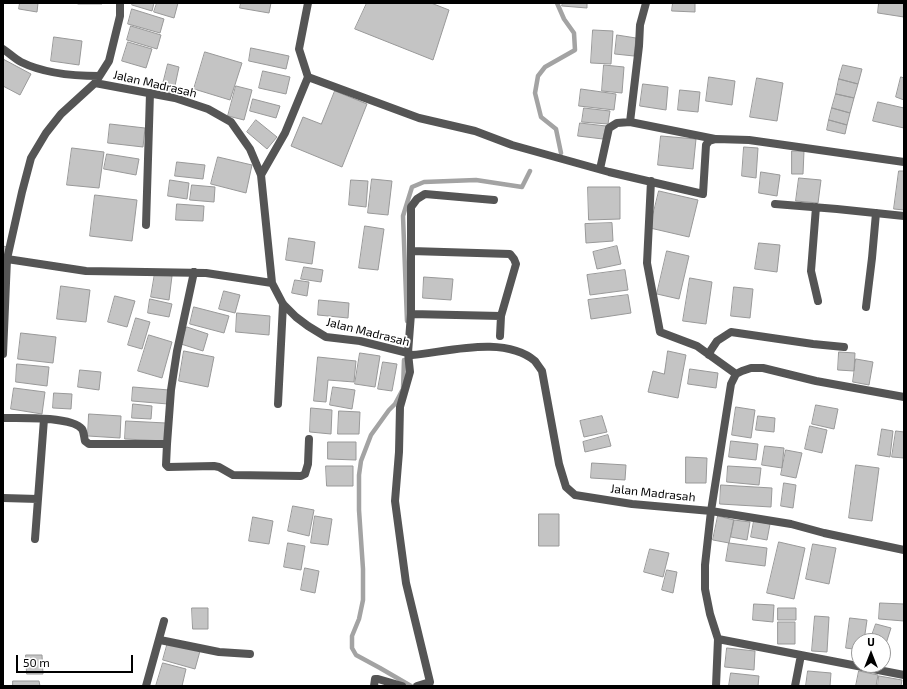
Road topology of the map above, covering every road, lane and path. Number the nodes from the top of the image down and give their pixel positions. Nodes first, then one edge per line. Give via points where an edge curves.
1 (120, 3) edge
2 (308, 3) edge
3 (646, 3) edge
4 (3, 49) edge
5 (308, 77) junction
6 (97, 79) junction
7 (150, 93) junction
8 (630, 122) junction
9 (716, 139) junction
10 (904, 162) edge
11 (600, 170) junction
12 (261, 175) junction
13 (651, 181) junction
14 (494, 200) dead end
15 (775, 204) dead end
16 (816, 207) junction
17 (876, 213) junction
18 (904, 216) edge
19 (146, 225) dead end
20 (410, 251) junction
21 (7, 259) junction
22 (194, 272) junction
23 (272, 283) junction
24 (818, 301) dead end
25 (283, 304) junction
26 (866, 307) dead end
27 (411, 314) junction
28 (501, 316) junction
29 (500, 336) dead end
30 (844, 347) dead end
31 (408, 353) junction
32 (3, 354) edge
33 (709, 355) junction
34 (736, 374) junction
35 (904, 397) edge
36 (278, 404) dead end
37 (3, 418) edge
38 (44, 419) junction
39 (309, 439) dead end
40 (168, 444) junction
41 (3, 498) edge
42 (38, 499) junction
43 (711, 511) junction
44 (35, 539) dead end
45 (904, 550) edge
46 (164, 621) dead end
47 (718, 639) junction
48 (160, 640) junction
49 (250, 654) dead end
50 (801, 655) junction
51 (904, 675) edge
52 (426, 684) edge
53 (146, 686) edge
54 (374, 686) edge
55 (402, 686) edge
56 (716, 686) edge
57 (795, 686) edge

1 - 6 street via 120,16 109,61
2 - 5 street via 299,49
3 - 8 street via 640,25
4 - 6 street, Jalan Madrasah via 21,62 38,69
5 - 11 street via 419,118 475,131 512,145
5 - 12 street via 285,133
6 - 7 street, Jalan Madrasah
6 - 21 street via 61,114 31,158
7 - 12 street, Jalan Madrasah via 208,109 231,122 250,149
7 - 19 street
8 - 9 street
8 - 11 street via 617,123 609,128
9 - 10 street via 749,140
9 - 13 street via 708,141 706,145 703,194
11 - 13 street
12 - 23 street, Jalan Madrasah
13 - 33 street via 647,263 660,332 697,346
14 - 20 street via 425,194 411,207
15 - 16 street
16 - 17 street
16 - 24 street via 812,271
17 - 18 street
17 - 26 street
20 - 27 street
20 - 28 street via 510,254 516,264
21 - 22 street via 86,271
21 - 32 street
22 - 23 street
22 - 40 street via 171,390
23 - 25 street, Jalan Madrasah
25 - 31 street, Jalan Madrasah via 308,326 326,337 360,341
25 - 36 street
27 - 28 street
27 - 31 street
28 - 29 street
30 - 33 street via 731,332 717,341
31 - 43 street, Jalan Madrasah via 427,354 484,346 522,353 535,362 542,371 559,464 566,487 576,495 588,498
31 - 52 street via 410,372 400,407 395,501 406,582
33 - 34 street
34 - 35 street via 751,368 763,368
34 - 43 street via 731,384
37 - 38 street
38 - 40 street via 76,425 83,431 87,443
38 - 42 street
39 - 40 street via 307,470 301,476 233,475 214,466 168,467
41 - 42 street
42 - 44 street
43 - 45 street via 791,524
43 - 47 street via 705,589
46 - 48 street
47 - 50 street
47 - 56 street
48 - 49 street via 219,652
48 - 53 street
50 - 51 street
50 - 57 street
54 - 55 street via 378,679

